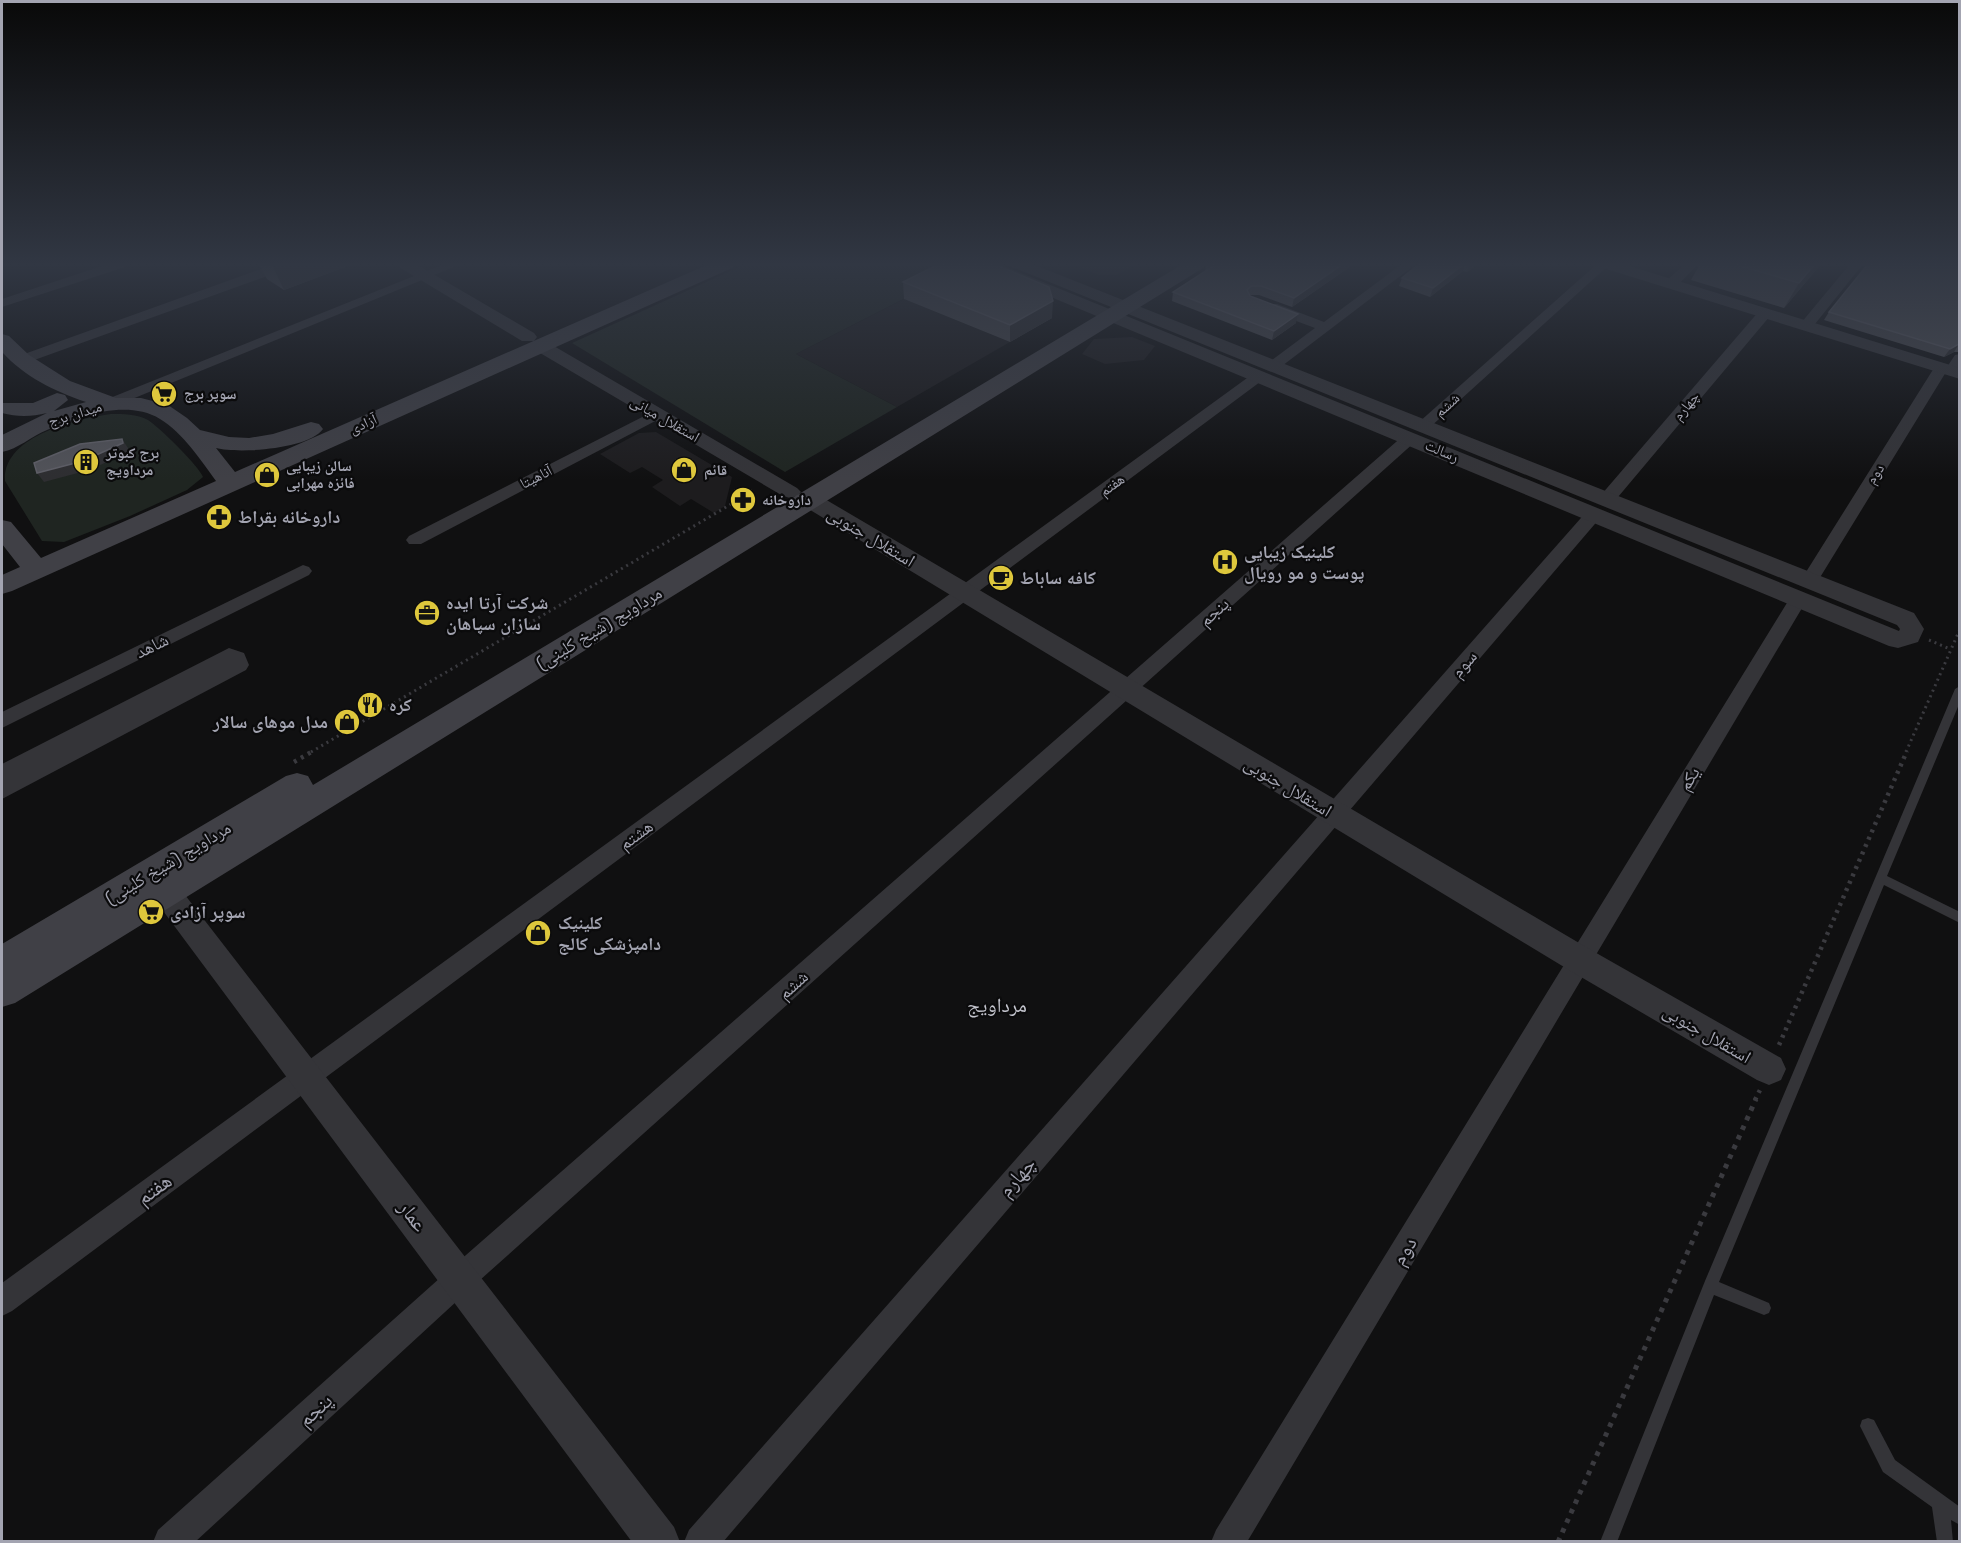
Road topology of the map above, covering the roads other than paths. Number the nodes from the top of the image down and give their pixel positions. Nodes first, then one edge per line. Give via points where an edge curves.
1 (87, 336) edge
2 (276, 336) edge
3 (527, 336) edge
4 (545, 336) edge
5 (547, 336) edge
6 (1062, 336) edge
7 (1180, 336) edge
8 (1314, 336) edge
9 (1524, 336) edge
10 (1745, 336) edge
11 (1841, 336) edge
12 (2, 340) edge
13 (535, 341) junction
14 (21, 360) junction
15 (1953, 368) edge
16 (1266, 371) junction
17 (62, 386) junction
18 (110, 403) junction
19 (3, 404) edge
20 (656, 415) junction
21 (1416, 432) junction
22 (192, 435) junction
23 (2, 445) edge
24 (230, 483) junction
25 (790, 491) junction
26 (1600, 506) junction
27 (2, 530) edge
28 (416, 540) dead end
29 (36, 569) junction
30 (303, 571) dead end
31 (2, 585) edge
32 (1804, 589) junction
33 (965, 593) junction
34 (1908, 632) road end
35 (1959, 689) edge
36 (1125, 690) junction
37 (2, 721) edge
38 (2, 773) edge
39 (2, 791) edge
40 (1334, 813) junction
41 (1881, 878) junction
42 (165, 891) junction
43 (1959, 918) edge
44 (1580, 960) junction
45 (2, 962) edge
46 (2, 991) edge
47 (1769, 1069) dead end
48 (308, 1076) junction
49 (460, 1279) junction
50 (1710, 1286) junction
51 (2, 1301) edge
52 (1764, 1308) dead end
53 (1868, 1426) dead end
54 (1940, 1503) junction
55 (1959, 1517) edge
56 (170, 1542) edge
57 (658, 1542) edge
58 (701, 1542) edge
59 (1228, 1542) edge
60 (1608, 1542) edge
61 (1946, 1542) edge

1 - 14 street
2 - 18 street
3 - 13 street, استقلال میانی
4 - 13 main road, آزادی
5 - 13 main road, آزادی
6 - 25 main road, مرداویج (شیخ کلینی)
7 - 16 street, رسالت
8 - 16 street
9 - 21 street, ششم
10 - 26 street, چهارم
11 - 15 street
12 - 14 main road
13 - 20 street, استقلال میانی
13 - 22 main road, آزادی via 291,436 231,445
13 - 24 main road, آزادی
14 - 17 main road
15 - 32 street, دوم
16 - 21 street, رسالت
16 - 33 street, هفتم
17 - 18 main road
17 - 19 main road via 63,395 48,405 23,411
18 - 22 main road, میدان برج via 161,410
18 - 23 main road, میدان برج via 54,419
20 - 25 street, استقلال میانی
20 - 28 street, آناهیتا
21 - 26 street, رسالت
21 - 36 street, پنجم
22 - 24 main road, میدان برج
24 - 29 main road, آزادی
25 - 33 street, استقلال جنوبی
25 - 42 main road, مرداویج (شیخ کلینی)
25 - 45 main road, مرداویج (شیخ کلینی)
26 - 32 street, رسالت
26 - 40 street, سوم
27 - 29 main road
29 - 31 main road, آزادی
30 - 37 street, شاهد
32 - 34 street, رسالت
32 - 44 street, یکم
33 - 36 street, استقلال جنوبی
33 - 48 street, هشتم
35 - 41 lane
36 - 40 street, استقلال جنوبی
36 - 49 street, ششم
38 - 39 street via 229,655 237,658 239,665
40 - 44 street, استقلال جنوبی
40 - 58 street, چهارم
41 - 43 lane
41 - 50 lane
42 - 46 main road, مرداویج (شیخ کلینی)
42 - 48 street, عمار
44 - 47 street, استقلال جنوبی
44 - 59 street, دوم
48 - 49 street, عمار
48 - 51 street, هفتم
49 - 56 street, پنجم
49 - 57 street, عمار
50 - 52 lane
50 - 60 lane
53 - 54 lane via 1889,1466
54 - 55 lane
54 - 61 lane

